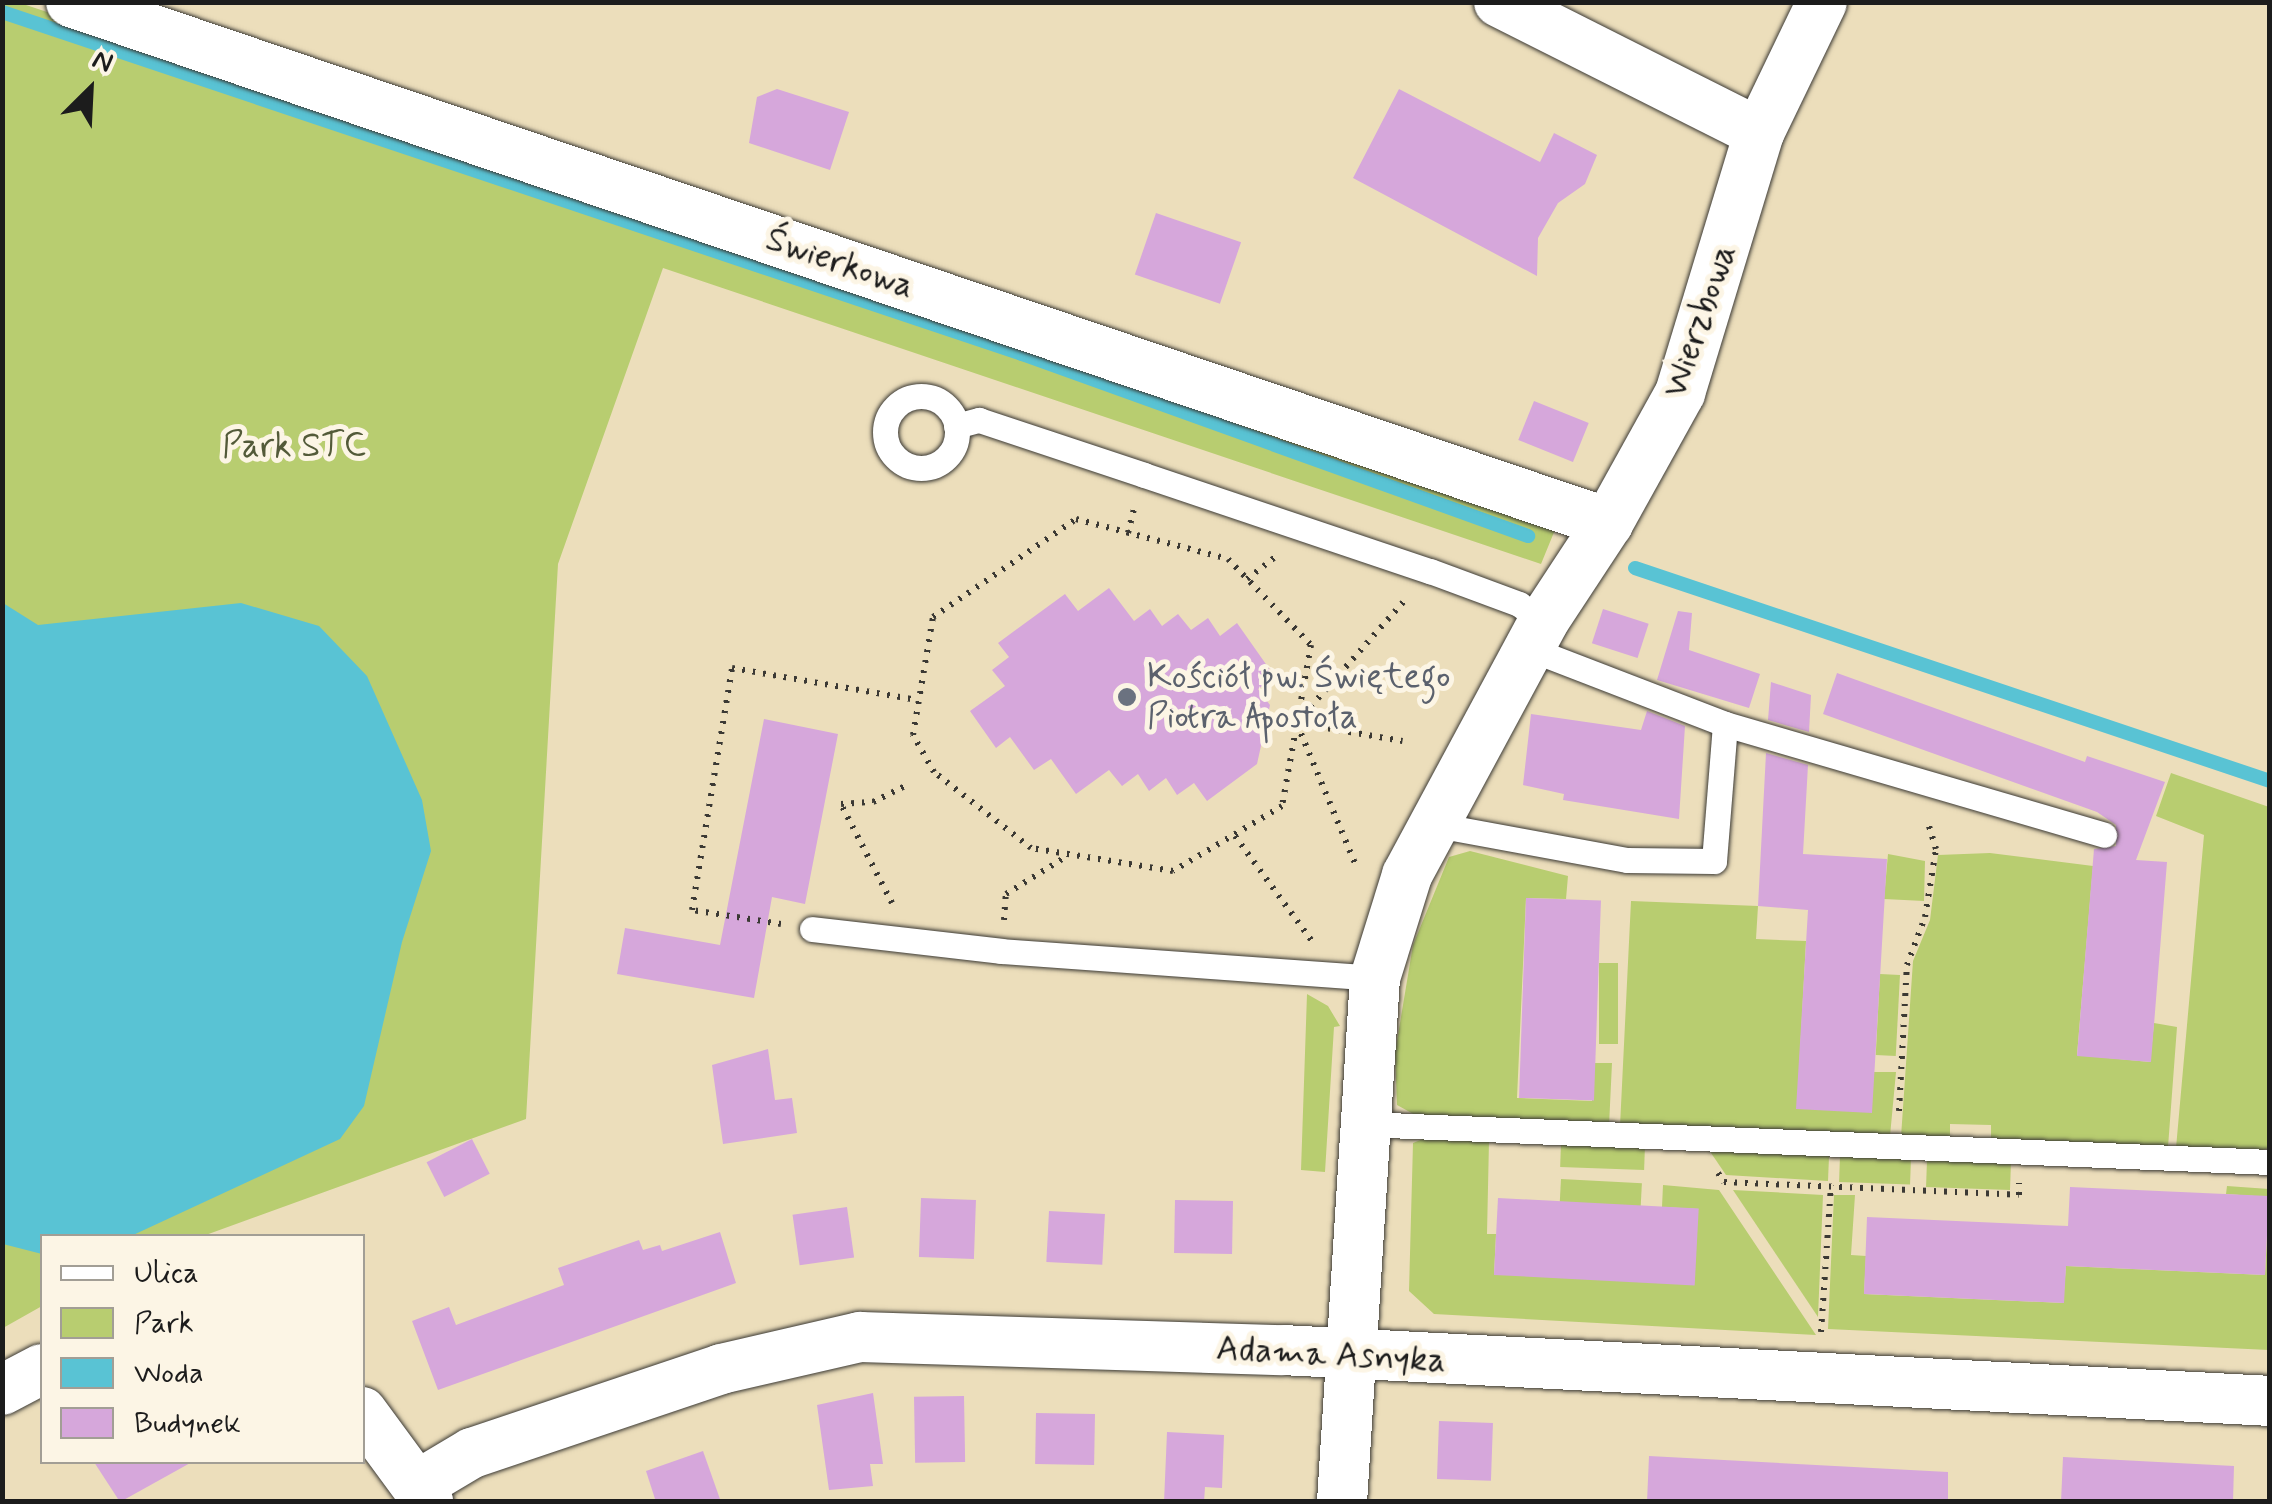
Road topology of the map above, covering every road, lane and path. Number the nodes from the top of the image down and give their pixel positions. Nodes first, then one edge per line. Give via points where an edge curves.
1 (71, 2) edge
2 (1499, 2) edge
3 (1822, 2) edge
4 (1760, 133) junction
5 (956, 426) dead end
6 (1136, 502) dead end
7 (1608, 523) junction
8 (1128, 532) junction
9 (1270, 561) dead end
10 (1248, 578) junction
11 (1375, 633) dead end
12 (1535, 635) junction
13 (917, 700) junction
14 (1296, 722) junction
15 (1725, 724) junction
16 (1402, 741) dead end
17 (1916, 781) junction
18 (909, 784) dead end
19 (1430, 824) junction
20 (2104, 835) dead end
21 (1235, 836) junction
22 (1068, 856) junction
23 (1356, 868) dead end
24 (1006, 894) dead end
25 (812, 929) joint
26 (911, 941) junction
27 (1316, 947) dead end
28 (1375, 978) junction
29 (1364, 1124) junction
30 (1834, 1145) junction
31 (1897, 1147) junction
32 (2270, 1162) edge
33 (1821, 1334) dead end
34 (1349, 1354) junction
35 (40, 1370) edge
36 (2, 1390) edge
37 (2270, 1402) edge
38 (365, 1416) edge
39 (423, 1493) edge
40 (1342, 1502) edge

1 - 7 street, Świerkowa
2 - 4 street
3 - 4 street, Wierzbowa
4 - 7 street, Wierzbowa via 1680,394
5 - 12 lane via 979,420 1520,604
6 - 8 path
7 - 12 street, Wierzbowa
8 - 10 path via 1228,559
8 - 13 path via 1076,518 933,617
9 - 10 path
10 - 14 path via 1310,646
11 - 14 path
12 - 15 lane
12 - 19 street, Wierzbowa
13 - 22 path via 913,734 934,772 1032,848
13 - 25 path via 732,668 692,910
14 - 16 path
14 - 21 path via 1282,806
14 - 23 path
15 - 17 lane
15 - 19 lane via 1714,861 1627,860
17 - 20 lane
17 - 31 path via 1936,850 1925,917 1908,965
18 - 26 path via 873,802 841,804
19 - 28 street, Wierzbowa
21 - 22 path via 1173,871
21 - 27 path
22 - 24 path
25 - 26 lane
26 - 28 lane
28 - 29 street, Wierzbowa
29 - 30 lane
29 - 34 street, Wierzbowa
30 - 31 lane
30 - 33 path
31 - 32 lane
34 - 37 street, Adama Asnyka
34 - 39 street, Adama Asnyka via 860,1337 721,1369 472,1453
34 - 40 street, Wierzbowa
35 - 36 street
38 - 39 street

